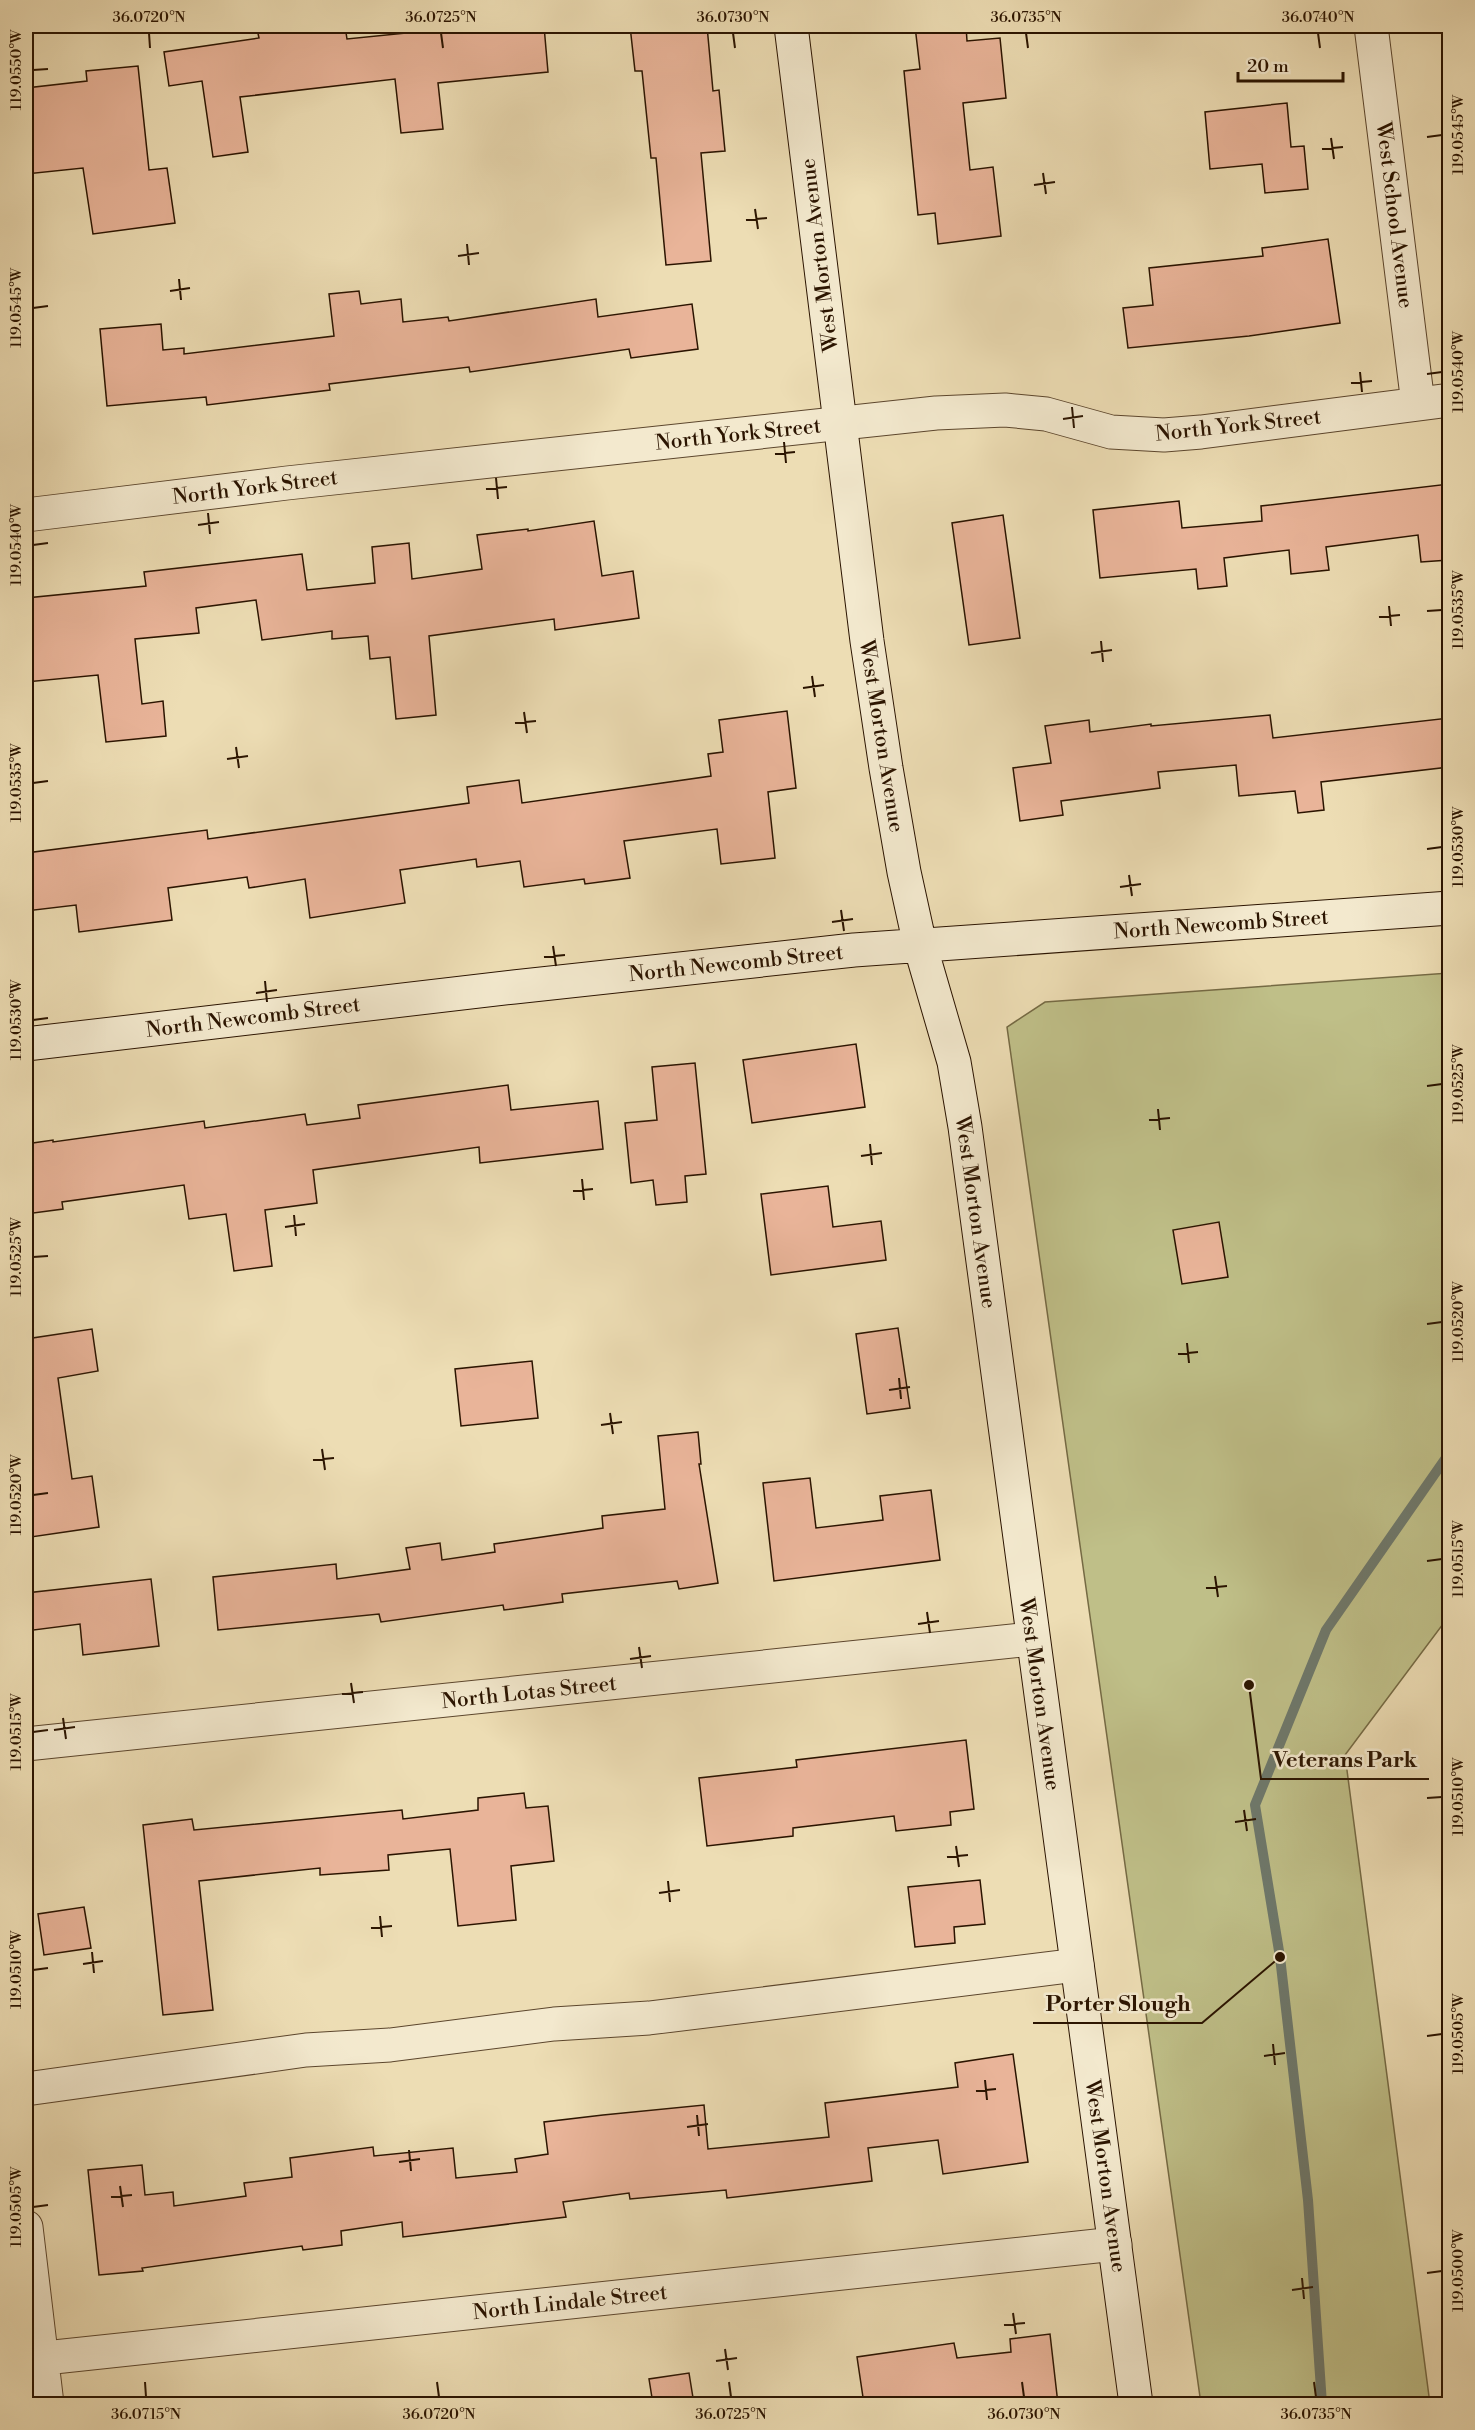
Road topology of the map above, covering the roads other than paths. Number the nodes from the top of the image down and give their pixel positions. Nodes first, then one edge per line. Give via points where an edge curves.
1 (791, 26) edge
2 (1371, 26) edge
3 (1434, 402) edge
4 (840, 423) junction
5 (26, 515) edge
6 (1449, 908) edge
7 (920, 945) junction
8 (26, 1044) edge
9 (1032, 1639) junction
10 (26, 1744) edge
11 (1077, 1965) junction
12 (26, 2090) edge
13 (26, 2227) edge
14 (1115, 2244) junction
15 (34, 2359) edge
16 (47, 2404) edge
17 (1136, 2404) edge

1 - 4 street, West Morton Avenue
2 - 3 street, West School Avenue
3 - 4 street, North York Street via 1164,435 1111,432 1046,414 1005,410
4 - 5 street, North York Street
4 - 7 street, West Morton Avenue via 882,745
6 - 7 street, North Newcomb Street
7 - 8 street, North Newcomb Street
7 - 9 street, West Morton Avenue via 954,1062 965,1127
9 - 10 street, North Lotas Street
9 - 11 street, West Morton Avenue
11 - 12 street via 649,2018 306,2050
11 - 14 street, West Morton Avenue
13 - 15 street
14 - 15 street, North Lindale Street
14 - 17 street, West Morton Avenue
15 - 16 street

